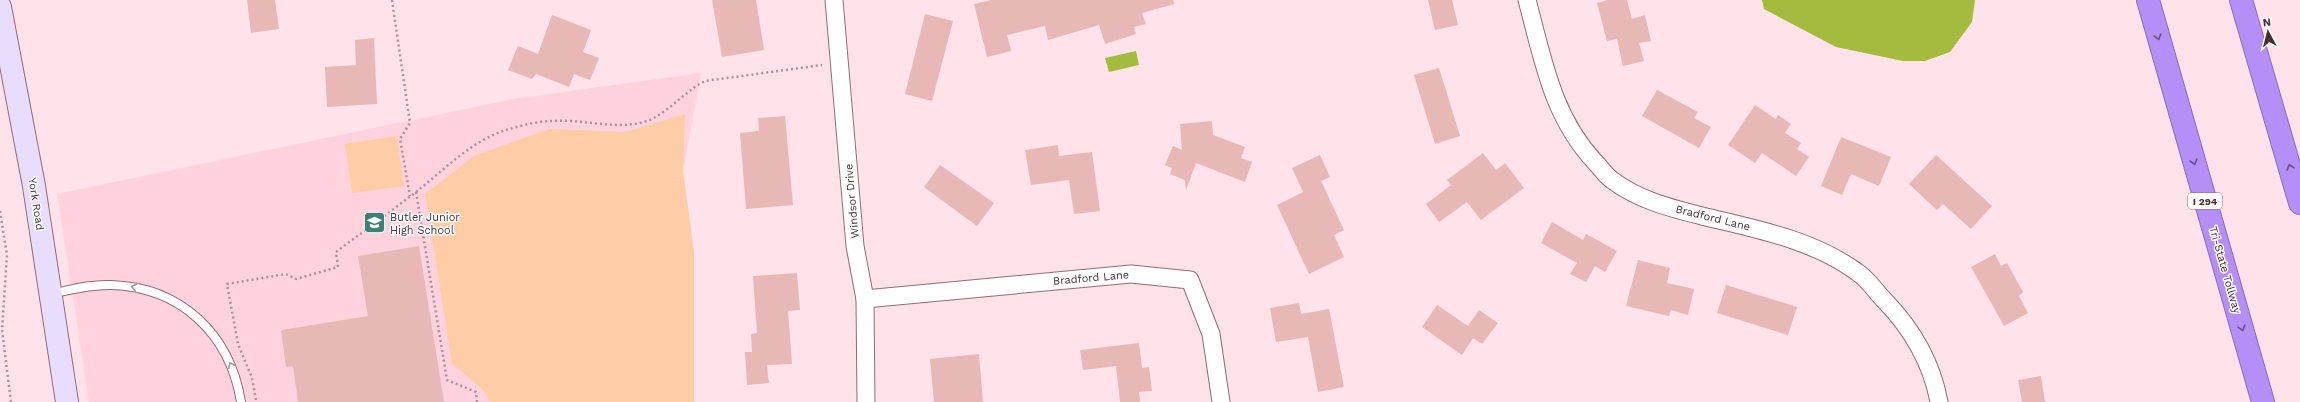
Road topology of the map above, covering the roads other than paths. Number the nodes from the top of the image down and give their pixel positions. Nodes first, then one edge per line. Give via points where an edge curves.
1 (834, 0) edge
2 (1527, 0) edge
3 (2148, 0) edge
4 (2242, 0) edge
5 (2253, 0) edge
6 (0, 7) edge
7 (2279, 130) junction
8 (2300, 203) edge
9 (50, 294) junction
10 (865, 299) junction
11 (67, 402) edge
12 (241, 402) edge
13 (866, 402) edge
14 (1220, 402) edge
15 (1939, 402) edge
16 (2263, 402) edge

1 - 10 street, Windsor Drive via 856,246
2 - 15 street, Bradford Lane via 1549,83 1559,110 1583,150 1612,180 1666,206 1790,238 1820,250 1858,272 1909,329 1926,361
3 -> 16 highway, Tri-State Tollway / I 294
4 - 7 highway
5 - 7 highway
6 - 9 main road, York Road via 34,186
8 -> 7 highway
9 - 11 main road, York Road
12 -> 9 lane via 232,367 213,333 199,319 166,297 129,286 109,285
10 - 13 street, Windsor Drive
10 - 14 street, Bradford Lane via 1131,274 1190,280 1211,334

